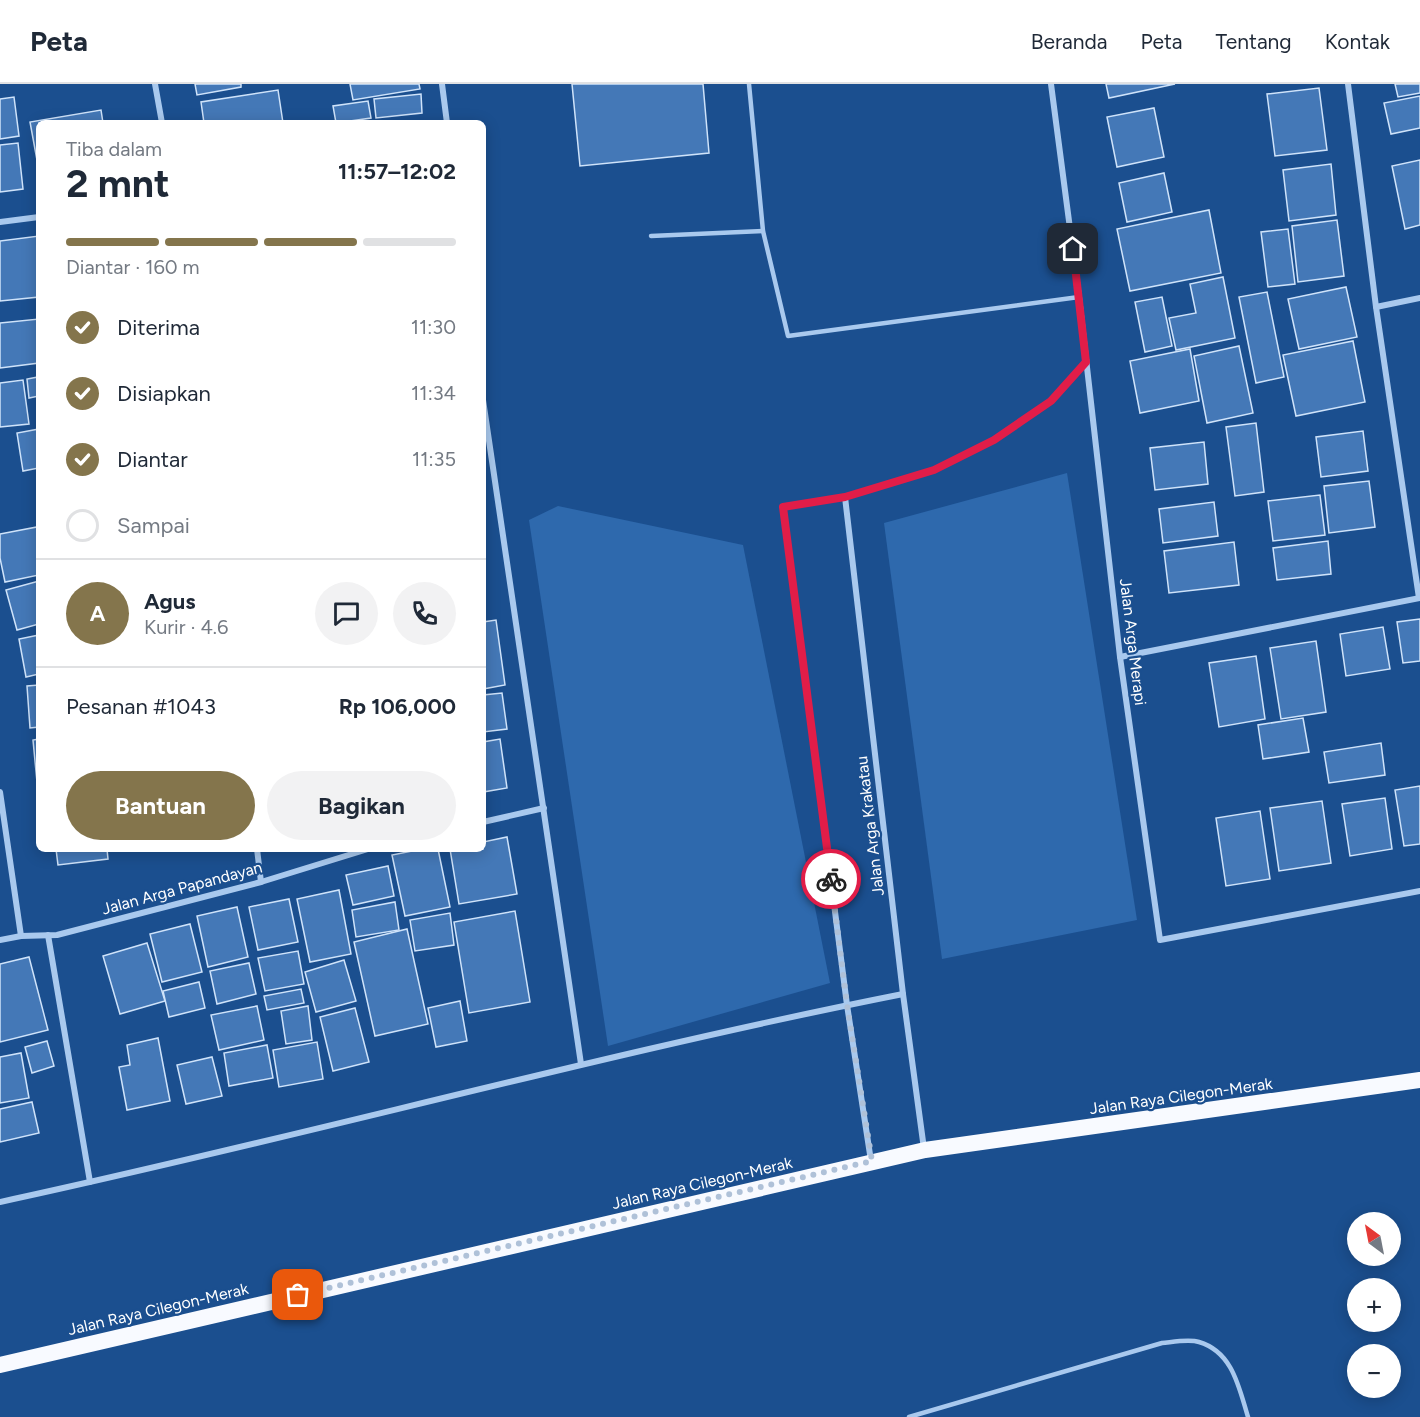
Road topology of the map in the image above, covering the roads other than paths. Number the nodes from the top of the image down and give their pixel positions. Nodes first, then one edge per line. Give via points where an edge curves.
1 (155, 84) edge
2 (442, 84) edge
3 (749, 84) edge
4 (1051, 84) edge
5 (1348, 84) edge
6 (161, 120) edge
7 (447, 120) edge
8 (36, 216) edge
9 (0, 222) edge
10 (764, 231) junction
11 (651, 236) dead end
12 (1079, 297) junction
13 (1420, 298) edge
14 (1376, 307) junction
15 (1086, 362) junction
16 (486, 420) edge
17 (845, 497) junction
18 (1420, 598) edge
19 (1120, 657) junction
20 (0, 792) edge
21 (544, 808) junction
22 (486, 821) edge
23 (257, 852) edge
24 (358, 852) edge
25 (261, 882) junction
26 (1420, 891) edge
27 (48, 935) junction
28 (21, 936) junction
29 (0, 940) edge
30 (903, 994) junction
31 (847, 1005) junction
32 (581, 1064) junction
33 (1420, 1080) edge
34 (925, 1150) junction
35 (872, 1161) junction
36 (90, 1182) junction
37 (0, 1202) edge
38 (0, 1365) edge
39 (909, 1417) edge
40 (1248, 1417) edge

1 - 6 street
2 - 7 street
3 - 10 lane
4 - 12 street, Jalan Arga Merapi
5 - 14 street
8 - 9 street
10 - 11 lane
10 - 12 lane via 788,336
12 - 15 street, Jalan Arga Merapi
13 - 14 street
14 - 18 street
15 - 17 street via 1051,401 994,440 934,470
15 - 19 street, Jalan Arga Merapi
16 - 21 street
17 - 30 street, Jalan Arga Krakatau
17 - 31 street via 783,507
18 - 19 street
19 - 26 street, Jalan Arga Merapi via 1160,940
20 - 28 street
21 - 22 street
21 - 32 street
23 - 25 street
24 - 25 street, Jalan Arga Papandayan
25 - 27 street, Jalan Arga Papandayan
27 - 28 street, Jalan Arga Papandayan
27 - 36 street
28 - 29 street, Jalan Arga Papandayan
30 - 31 street
30 - 34 street, Jalan Arga Krakatau
31 - 32 street
31 - 35 street
32 - 36 street
33 - 34 highway, Jalan Raya Cilegon-Merak
34 - 35 highway, Jalan Raya Cilegon-Merak
35 - 38 highway, Jalan Raya Cilegon-Merak
36 - 37 street
39 - 40 lane via 1162,1343 1198,1341 1218,1352 1236,1376

